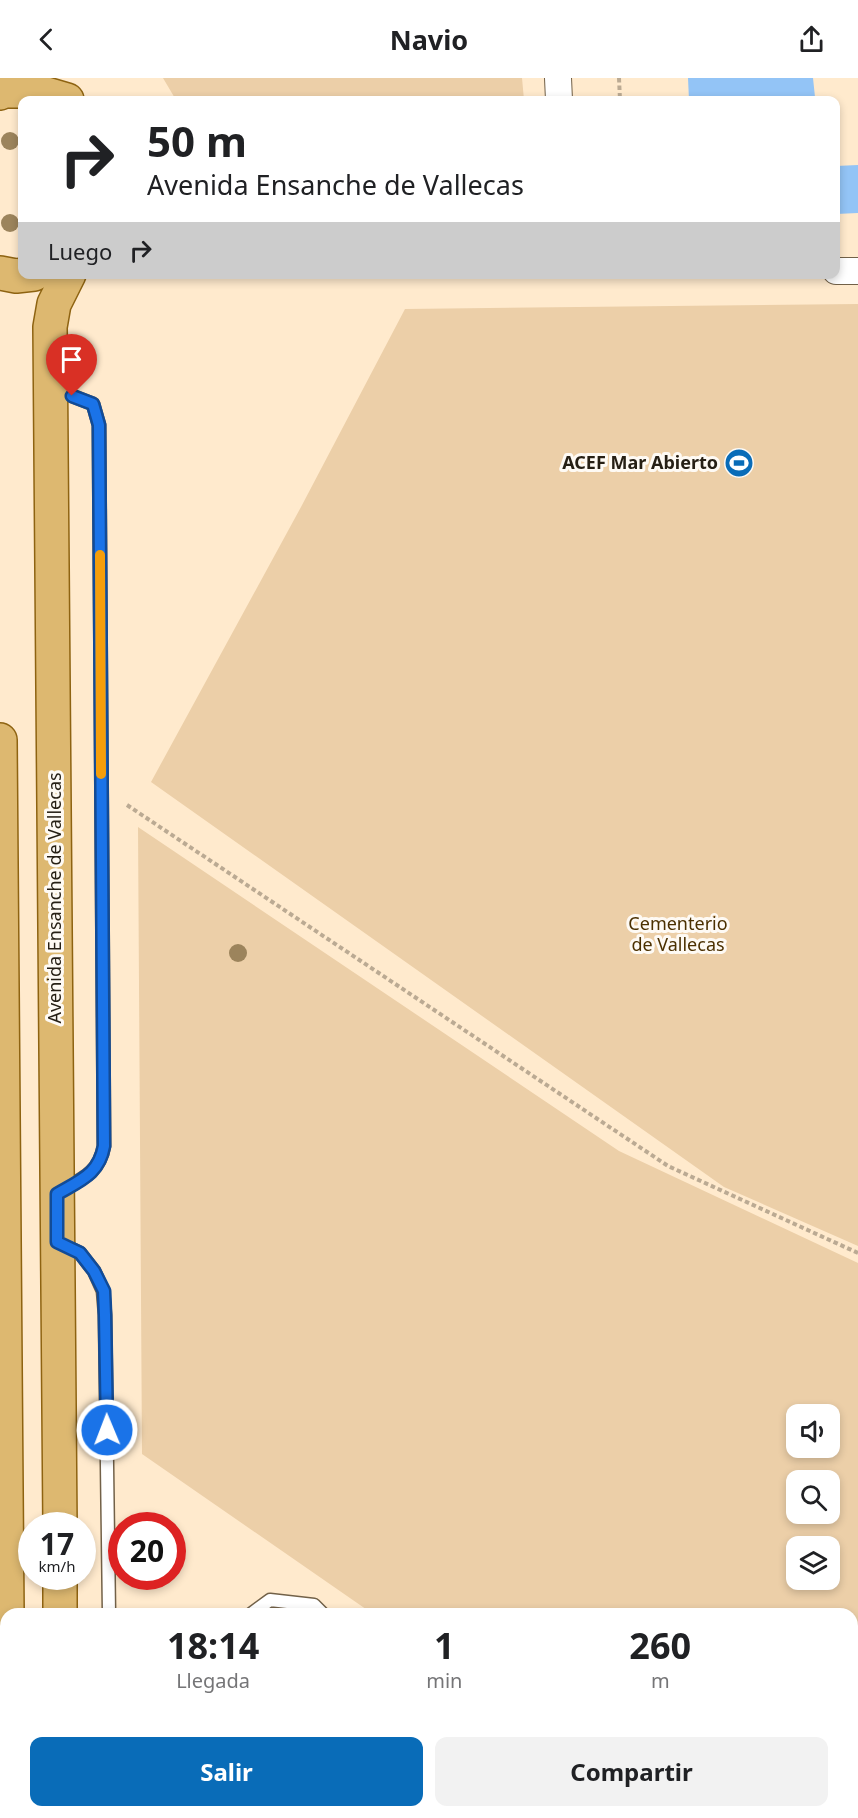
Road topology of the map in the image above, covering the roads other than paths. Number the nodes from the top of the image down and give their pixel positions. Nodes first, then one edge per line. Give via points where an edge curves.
1 (68, 78) edge
2 (558, 78) edge
3 (0, 93) edge
4 (53, 96) edge
5 (79, 96) edge
6 (559, 96) edge
7 (840, 271) edge
8 (858, 271) edge
9 (0, 273) edge
10 (18, 276) edge
11 (66, 279) edge
12 (51, 388) junction
13 (0, 740) edge
14 (2, 1190) edge
15 (57, 1194) junction
16 (57, 1242) junction
17 (2, 1246) edge
18 (60, 1512) edge
19 (60, 1590) edge
20 (8, 1608) edge
21 (60, 1608) edge
22 (109, 1608) edge
23 (259, 1608) edge
24 (317, 1608) edge

1 - 5 main road
2 - 6 street
3 - 4 main road via 36,91
7 - 8 street
9 - 10 main road
11 - 12 main road, Avenida Ensanche de Vallecas via 51,316
12 - 15 main road, Avenida Ensanche de Vallecas
12 - 15 lane via 93,404 100,436 104,1146 92,1172
13 - 14 main road
14 - 17 main road
15 - 16 main road, Avenida Ensanche de Vallecas
16 - 18 main road, Avenida Ensanche de Vallecas
16 - 22 lane via 80,1253 104,1291
17 - 20 main road
19 - 21 main road
23 - 24 lane via 270,1600

